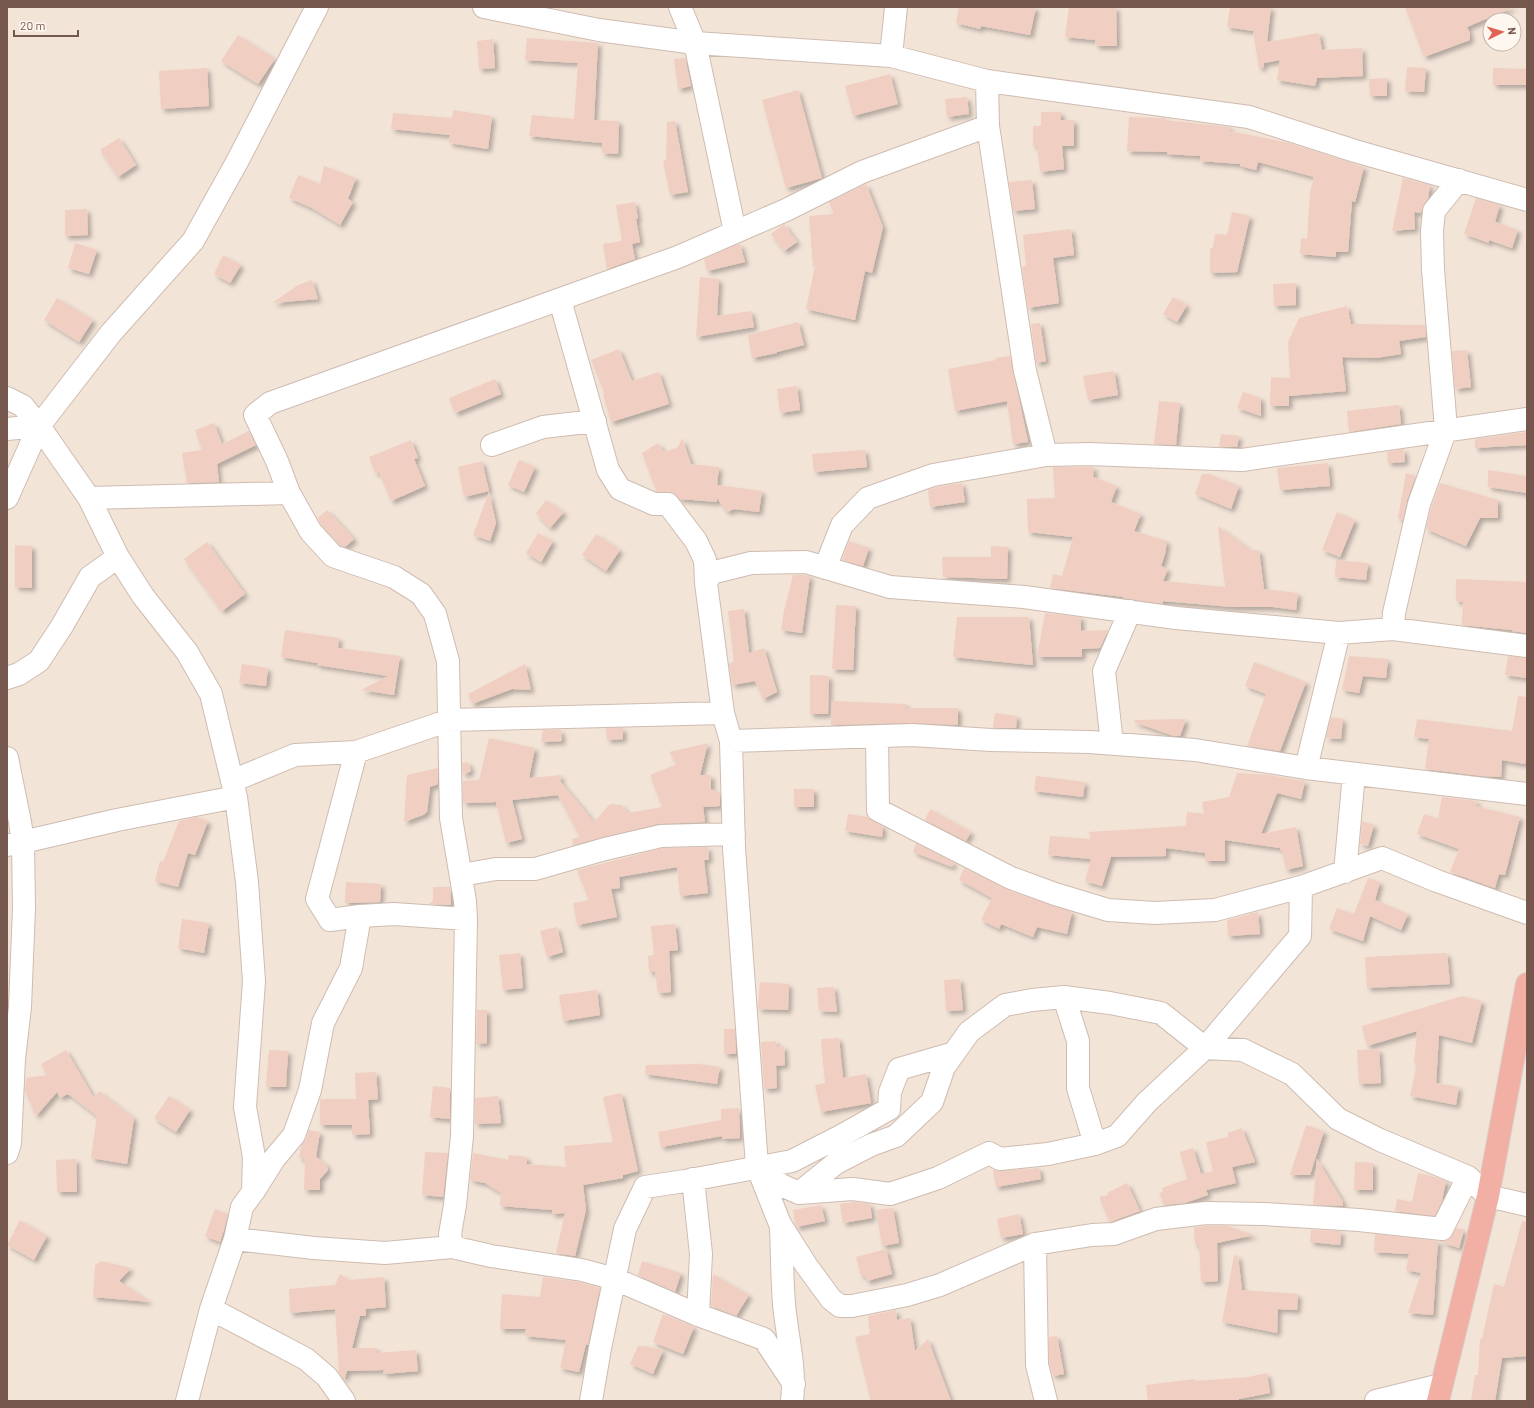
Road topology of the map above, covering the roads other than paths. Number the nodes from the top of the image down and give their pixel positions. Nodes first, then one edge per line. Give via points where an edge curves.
1 (317, 7) edge
2 (680, 7) edge
3 (896, 7) edge
4 (488, 8) edge
5 (695, 43) junction
6 (891, 56) junction
7 (986, 81) junction
8 (988, 126) junction
9 (1459, 180) junction
10 (1527, 200) edge
11 (735, 232) junction
12 (560, 300) junction
13 (7, 380) edge
14 (15, 402) edge
15 (1527, 419) edge
16 (595, 421) junction
17 (39, 426) junction
18 (1446, 429) junction
19 (7, 430) edge
20 (492, 445) dead end
21 (1046, 456) junction
22 (289, 493) junction
23 (7, 498) edge
24 (89, 498) junction
25 (118, 557) junction
26 (825, 568) junction
27 (706, 583) junction
28 (1130, 611) junction
29 (1394, 629) junction
30 (1339, 633) junction
31 (1527, 646) edge
32 (7, 678) edge
33 (723, 712) junction
34 (450, 720) junction
35 (877, 737) junction
36 (731, 741) junction
37 (1112, 744) junction
38 (356, 752) junction
39 (7, 758) edge
40 (1306, 768) junction
41 (1354, 774) junction
42 (234, 789) junction
43 (1527, 794) edge
44 (734, 834) junction
45 (15, 844) edge
46 (1345, 872) junction
47 (461, 875) junction
48 (1301, 887) junction
49 (1527, 913) edge
50 (360, 916) junction
51 (466, 919) junction
52 (1527, 984) edge
53 (1064, 997) junction
54 (1204, 1048) junction
55 (954, 1053) junction
56 (1095, 1144) junction
57 (7, 1153) edge
58 (757, 1166) junction
59 (1468, 1177) junction
60 (693, 1179) junction
61 (253, 1192) junction
62 (799, 1192) junction
63 (1488, 1196) junction
64 (1527, 1205) edge
65 (780, 1224) junction
66 (235, 1239) junction
67 (1035, 1244) junction
68 (452, 1247) junction
69 (615, 1279) junction
70 (211, 1309) junction
71 (698, 1315) junction
72 (793, 1393) edge
73 (1439, 1393) edge
74 (187, 1401) edge
75 (344, 1401) edge
76 (591, 1401) edge
77 (1046, 1401) edge
78 (1376, 1401) edge

1 - 17 street via 193,241 111,333
2 - 5 street
3 - 6 street
4 - 5 street via 599,30
5 - 6 street
5 - 11 street
6 - 7 street
7 - 8 street
7 - 9 street via 1249,117 1354,151
8 - 11 street via 862,172
8 - 21 street via 1025,371
9 - 10 street
9 - 18 street via 1434,211 1432,231
11 - 12 street via 678,257
12 - 16 street
12 - 22 street via 270,403 255,415
13 - 14 street
14 - 17 street
15 - 18 street
16 - 20 street via 543,427
16 - 27 street via 608,470 620,489 654,504 668,504 696,541 705,560
17 - 19 street
17 - 23 street
17 - 24 street
18 - 21 street via 1242,460 1090,454
18 - 29 street via 1419,504 1394,613
21 - 26 street via 933,474 868,498 842,525
22 - 24 street
22 - 34 street via 311,532 333,556 394,577 421,594 435,614 448,661
24 - 25 street
25 - 32 street via 90,577 39,661 19,674
25 - 42 street via 143,596 187,652 211,694
26 - 27 street via 806,562 751,563 711,573
26 - 28 street via 890,586 1024,596
27 - 33 street
28 - 30 street via 1176,618
28 - 37 street via 1104,671
29 - 30 street
29 - 31 street
30 - 40 street
33 - 34 street
33 - 36 street
34 - 38 street
34 - 47 street via 451,818
35 - 36 street
35 - 37 street via 912,735
35 - 48 street via 878,810 1011,878 1056,894 1108,910 1155,913 1215,910
36 - 44 street
37 - 40 street via 1196,750
38 - 42 street via 295,755
38 - 50 street via 317,899 330,920
39 - 45 street via 20,822
40 - 41 street
41 - 43 street
41 - 46 street
42 - 45 street
42 - 61 street via 247,882 254,981 245,1107 254,1157
44 - 47 street via 661,836 535,869 496,869
44 - 58 street
45 - 57 street via 24,908 20,1007 14,1059 10,1143
46 - 48 street
46 - 49 street via 1382,858
47 - 51 street
48 - 54 street via 1300,936
50 - 51 street via 394,914
50 - 61 street via 351,968 323,1023 310,1090 294,1135 274,1159
51 - 68 street via 462,1136 450,1234
52 - 63 highway
53 - 54 street via 1160,1013
53 - 55 street via 1005,1005 969,1032
53 - 56 street via 1078,1041 1078,1088
54 - 56 street via 1117,1136
54 - 59 street via 1242,1050 1292,1074 1338,1119 1380,1140
55 - 58 street via 899,1069 890,1092 889,1109 877,1116 792,1160
55 - 62 street via 944,1067 932,1102 896,1136 870,1145 836,1163
56 - 62 street via 1048,1154 1000,1159 989,1153 938,1178 890,1194 852,1189
58 - 60 street
58 - 62 street via 781,1185
58 - 65 street
59 - 63 street
59 - 67 street via 1442,1230 1359,1220 1206,1213 1156,1219 1114,1234 1092,1234
60 - 69 street via 645,1187 625,1229
60 - 71 street via 701,1254
61 - 66 street via 242,1207
63 - 64 street
63 - 73 highway
65 - 67 street via 806,1265 831,1299 840,1306 852,1306 940,1285
65 - 72 street via 784,1304 793,1363
66 - 68 street via 385,1253
66 - 70 street
67 - 77 street via 1037,1365
68 - 69 street via 491,1256 582,1270
69 - 71 street
69 - 76 street
70 - 74 street
70 - 75 street via 306,1359 327,1377
71 - 72 street via 764,1339
73 - 78 street

